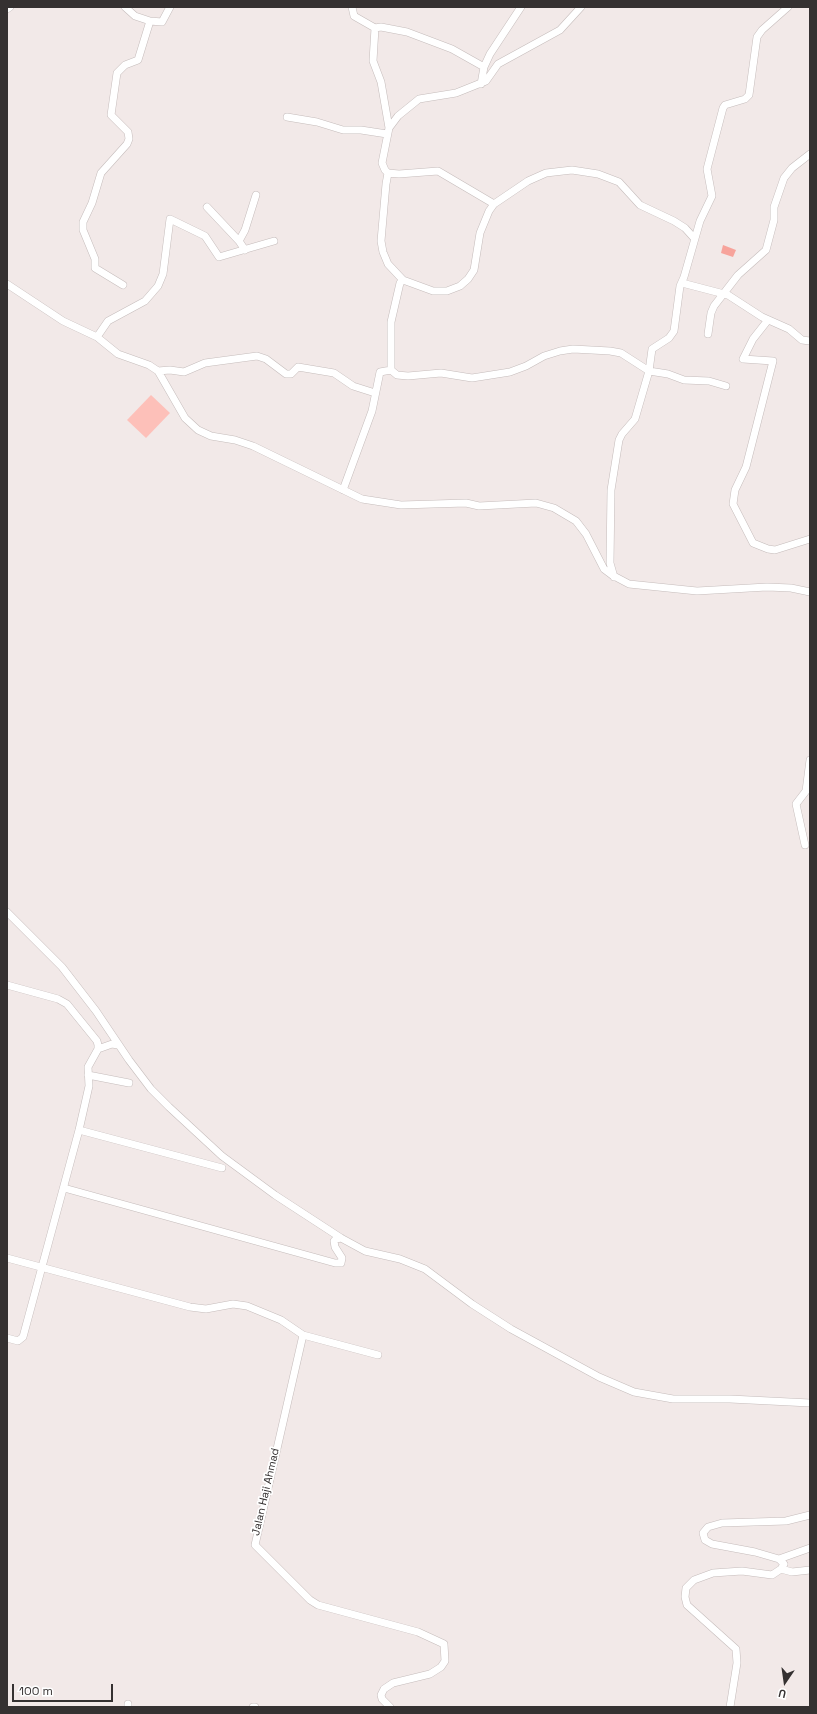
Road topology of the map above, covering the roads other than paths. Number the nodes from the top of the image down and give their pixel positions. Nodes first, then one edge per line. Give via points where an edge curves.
1 (10, 7) edge
2 (125, 7) edge
3 (170, 7) edge
4 (352, 7) edge
5 (521, 7) edge
6 (581, 7) edge
7 (788, 7) edge
8 (7, 9) edge
9 (150, 21) junction
10 (375, 28) junction
11 (484, 67) junction
12 (481, 84) junction
13 (287, 117) dead end
14 (388, 131) junction
15 (810, 154) edge
16 (388, 173) junction
17 (256, 195) dead end
18 (494, 204) junction
19 (207, 208) dead end
20 (694, 238) junction
21 (239, 241) junction
22 (274, 241) dead end
23 (245, 250) junction
24 (403, 280) junction
25 (682, 283) junction
26 (7, 284) edge
27 (123, 285) dead end
28 (723, 293) junction
29 (768, 320) junction
30 (708, 334) dead end
31 (97, 337) junction
32 (810, 341) edge
33 (391, 370) junction
34 (158, 371) junction
35 (649, 371) junction
36 (726, 386) dead end
37 (375, 393) junction
38 (343, 490) junction
39 (810, 539) edge
40 (614, 577) junction
41 (810, 592) edge
42 (810, 760) edge
43 (805, 845) dead end
44 (7, 912) edge
45 (7, 986) edge
46 (118, 1045) junction
47 (98, 1049) junction
48 (88, 1075) junction
49 (129, 1083) dead end
50 (79, 1130) junction
51 (222, 1168) dead end
52 (64, 1188) junction
53 (341, 1238) junction
54 (7, 1258) edge
55 (42, 1267) junction
56 (302, 1335) junction
57 (7, 1338) edge
58 (378, 1355) dead end
59 (810, 1403) edge
60 (810, 1515) edge
61 (810, 1548) edge
62 (779, 1559) junction
63 (781, 1569) junction
64 (810, 1570) edge
65 (390, 1707) edge
66 (730, 1707) edge

1 - 8 street
2 - 9 street via 135,16
3 - 9 street via 162,22
4 - 10 street via 354,16
5 - 11 street via 499,38
6 - 12 street via 560,30 505,59
7 - 20 street via 757,37 749,95 723,108 707,169 712,196
9 - 27 street via 138,60 125,65 117,73 111,115 128,132 127,144 101,173 83,222 83,230 95,268
10 - 11 street via 406,32 452,50
10 - 14 street via 372,61 381,82
11 - 12 street
12 - 14 street via 456,93 420,100 398,116
13 - 14 street via 343,130
14 - 16 street via 382,162
15 - 28 street via 792,168 779,189 766,250 745,267
16 - 18 street via 438,171
16 - 24 street via 381,241 388,264
17 - 21 street
18 - 20 street via 528,181 546,173 572,170 598,174 620,182 640,205 674,221
18 - 24 street via 480,233 472,274 460,286 447,291 433,291
19 - 21 street
20 - 25 street
21 - 23 street
22 - 23 street
23 - 31 street via 219,257 205,236 170,219 164,269 158,286 145,301 108,321
24 - 33 street via 399,285 392,317
25 - 28 street
25 - 35 street via 677,299 674,331 669,338 652,349
26 - 31 street via 62,321
28 - 29 street
28 - 30 street via 711,313
29 - 32 street via 789,329 802,340
29 - 39 street via 753,339 743,359 773,361 746,467 735,490 733,504 753,543 775,550
31 - 34 street via 118,354
33 - 35 street via 408,376 441,373 472,378 510,372 549,354 573,349 618,352
33 - 37 street via 380,372
34 - 37 street via 184,372 205,363 257,356 266,359 286,374 290,374 298,367 334,373 353,386
34 - 38 street via 185,418 198,430 211,436 253,446
35 - 36 street
35 - 40 street via 635,419 622,434 616,458 611,490 610,563
37 - 38 street via 372,411
38 - 40 street via 362,499 392,505 466,503 479,506 528,502 547,506 576,521 602,565
40 - 41 street via 635,585 697,591 767,587
42 - 43 street via 806,791 796,804
44 - 46 street via 62,967
45 - 47 street via 58,999 67,1004 97,1041
46 - 47 street via 112,1044
46 - 53 street via 151,1089 217,1151 275,1195
47 - 48 street via 90,1062
48 - 49 street
48 - 50 street via 89,1086
50 - 51 street
50 - 52 street
52 - 53 street via 335,1263 341,1263 342,1258 334,1241
52 - 55 street
53 - 59 street via 365,1251 400,1259 425,1269 472,1304 516,1332 599,1377 634,1392 678,1400 730,1399
54 - 55 street
55 - 56 street via 190,1307 206,1309 233,1304 247,1306 281,1320
55 - 57 street via 23,1337 18,1341
56 - 58 street
56 - 65 street, Jalan Haji Ahmad via 255,1545 318,1605 421,1633 444,1644 444,1661 441,1667 430,1674 393,1683 384,1689 382,1699
60 - 62 street via 786,1522 722,1523 708,1527 703,1533 705,1540 712,1544
61 - 62 street
62 - 63 street via 784,1564
63 - 64 street via 792,1572
63 - 66 street via 772,1575 742,1571 713,1573 694,1580 686,1588 687,1605 736,1649 737,1662

